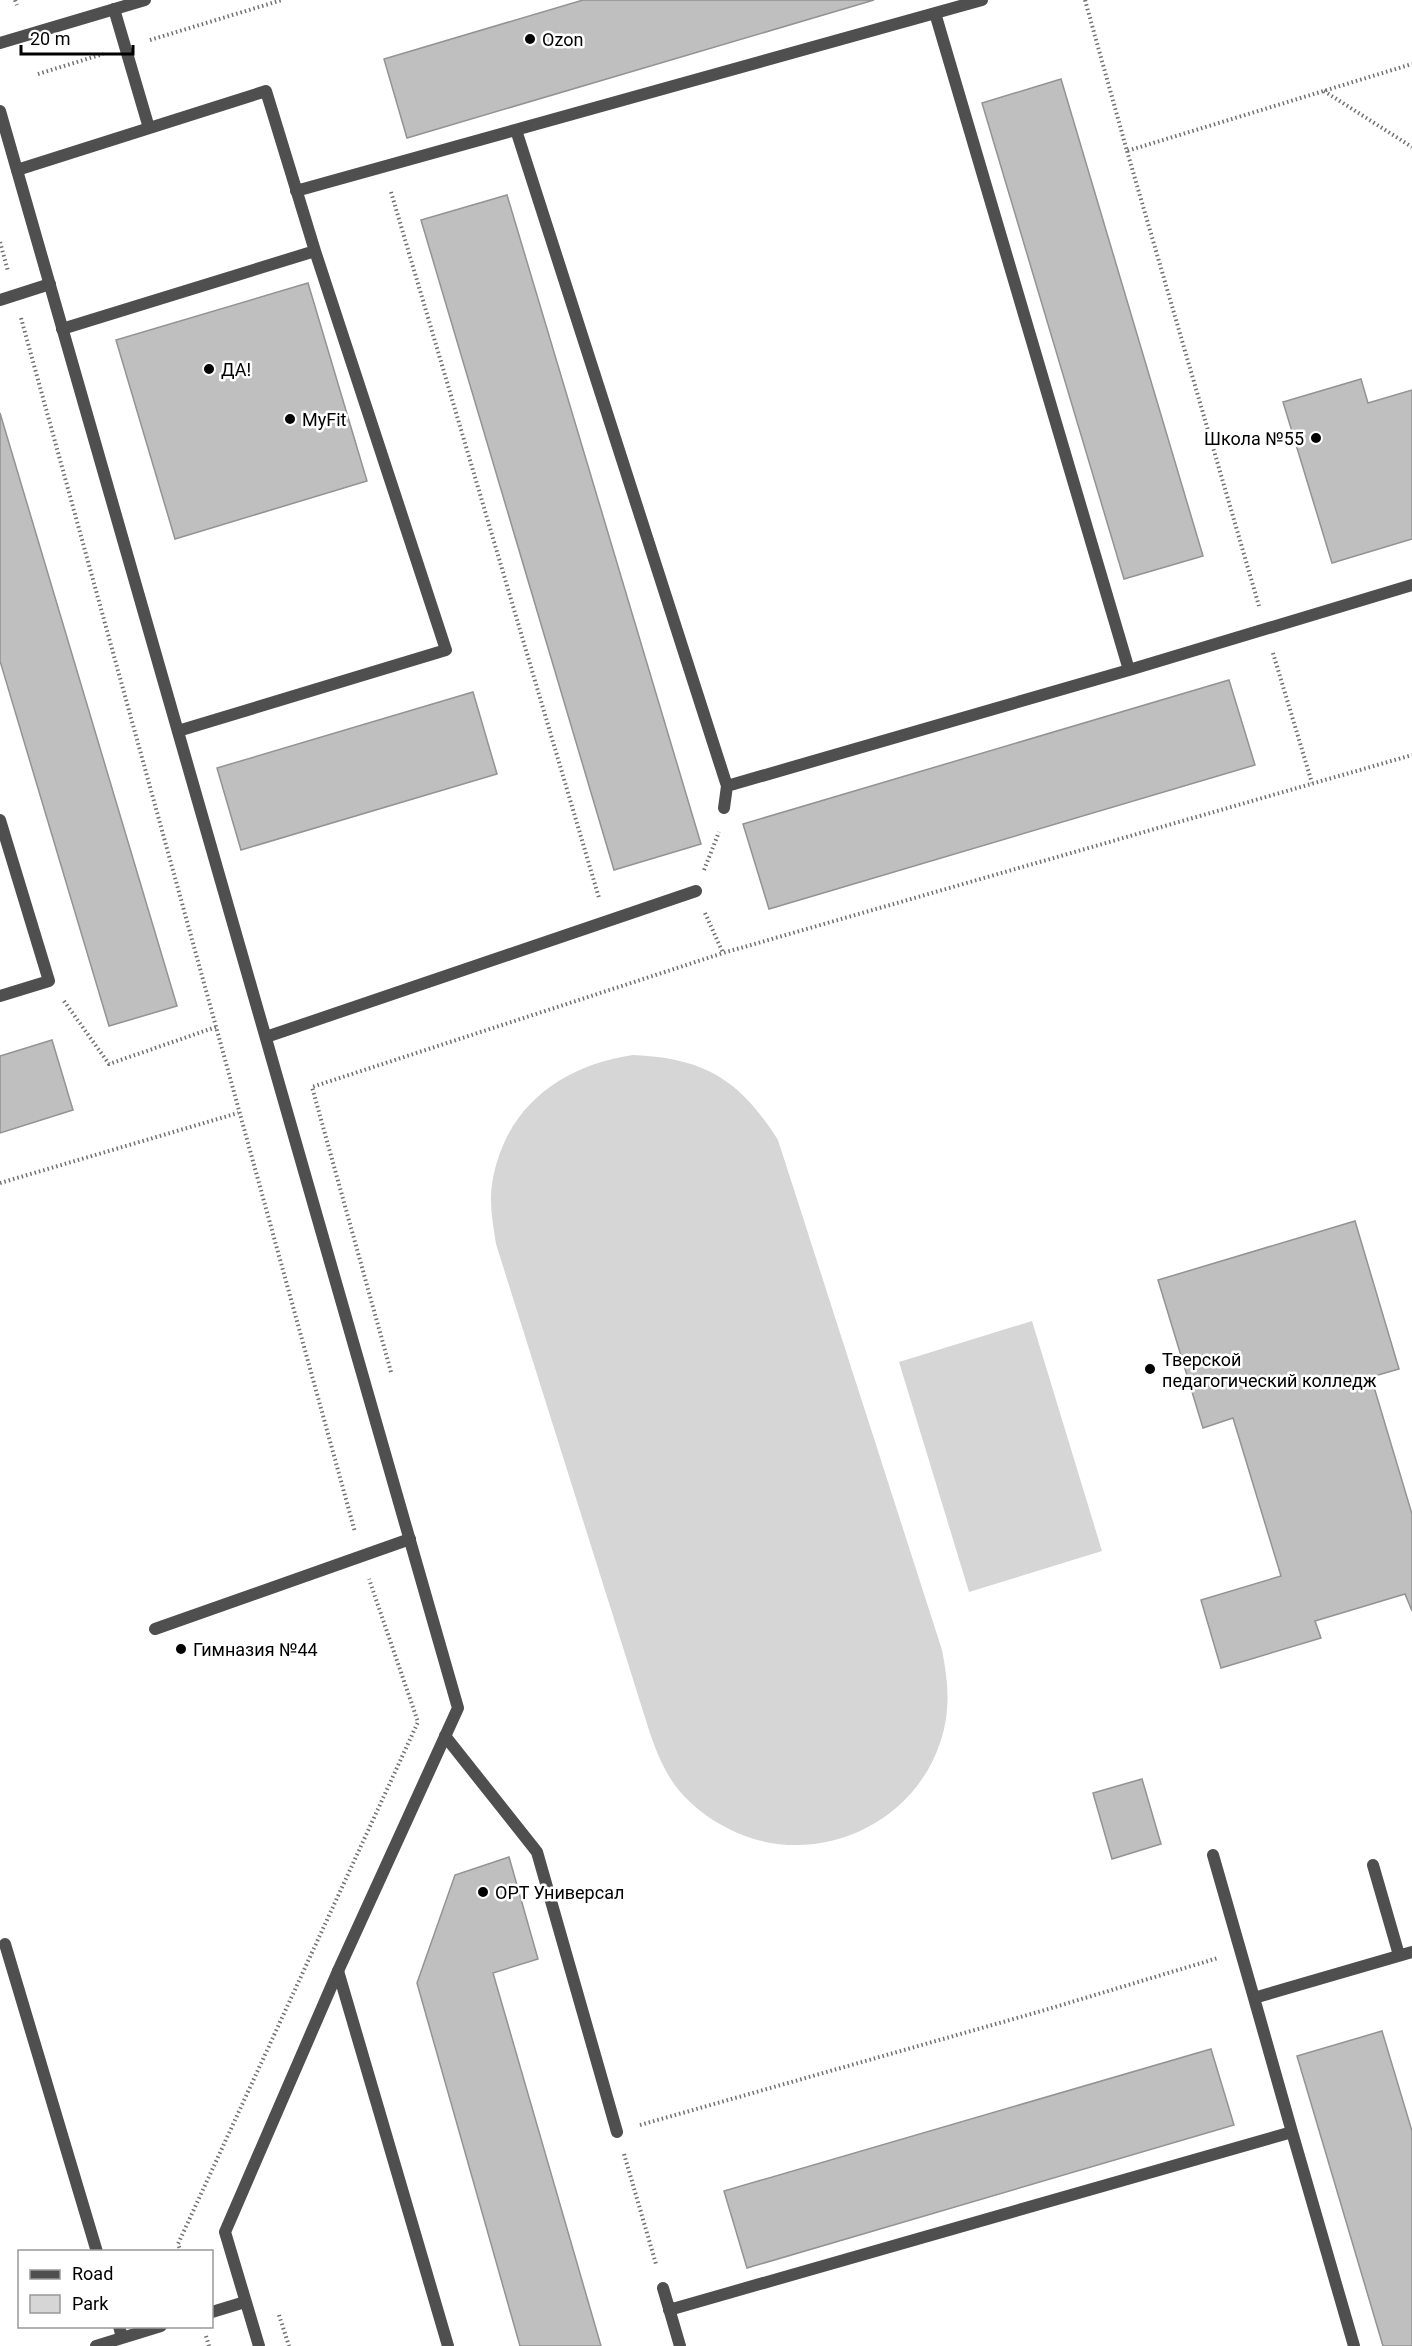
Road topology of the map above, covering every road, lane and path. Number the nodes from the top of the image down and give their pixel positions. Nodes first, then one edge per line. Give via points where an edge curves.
1 (145, 0) edge
2 (282, 0) edge
3 (982, 0) edge
4 (1085, 0) edge
5 (114, 9) junction
6 (935, 13) junction
7 (0, 43) edge
8 (126, 48) junction
9 (1412, 64) edge
10 (38, 74) dead end
11 (1324, 90) junction
12 (0, 111) edge
13 (149, 128) junction
14 (516, 130) junction
15 (1412, 147) edge
16 (1127, 151) junction
17 (383, 167) junction
18 (17, 170) junction
19 (296, 191) junction
20 (0, 242) edge
21 (315, 251) junction
22 (50, 284) junction
23 (15, 295) junction
24 (0, 300) edge
25 (62, 329) junction
26 (1412, 585) edge
27 (1266, 629) junction
28 (1129, 670) junction
29 (178, 731) junction
30 (1412, 755) edge
31 (1312, 783) junction
32 (727, 786) junction
33 (724, 808) joint
34 (0, 820) edge
35 (696, 891) junction
36 (606, 922) junction
37 (50, 981) junction
38 (0, 996) edge
39 (216, 1028) junction
40 (266, 1037) junction
41 (238, 1113) junction
42 (0, 1183) edge
43 (410, 1539) junction
44 (362, 1556) junction
45 (155, 1629) dead end
46 (445, 1736) junction
47 (1213, 1855) dead end
48 (1373, 1865) dead end
49 (5, 1944) dead end
50 (1240, 1951) junction
51 (1412, 1952) edge
52 (1399, 1955) junction
53 (338, 1971) junction
54 (1254, 1998) junction
55 (617, 2132) junction
56 (1292, 2132) junction
57 (96, 2250) edge
58 (180, 2250) edge
59 (663, 2288) joint
60 (245, 2302) junction
61 (669, 2310) junction
62 (213, 2312) edge
63 (148, 2328) edge
64 (121, 2332) edge
65 (96, 2346) edge
66 (259, 2346) edge
67 (448, 2346) edge
68 (680, 2346) edge
69 (1354, 2346) edge

1 - 5 street
2 - 8 path
3 - 6 street
4 - 16 path
5 - 7 street
5 - 8 street
6 - 14 street
6 - 28 street
8 - 10 path
8 - 13 street
9 - 11 path
11 - 15 path
11 - 16 path
12 - 18 street
13 - 18 street
13 - 19 street via 266,92
14 - 17 street
14 - 32 street
16 - 27 path
17 - 19 street
17 - 36 path
18 - 22 street
19 - 21 street
20 - 23 path
21 - 25 street
21 - 29 street via 446,650
22 - 23 street
22 - 25 street
23 - 24 street
23 - 39 path
25 - 29 street
26 - 27 street
27 - 28 street
27 - 31 path
28 - 32 street
29 - 40 street
30 - 31 path
31 - 35 path via 723,952
32 - 33 street
33 - 35 path via 720,830
34 - 37 street
35 - 36 street
36 - 40 street
37 - 38 street
37 - 39 path via 109,1064
39 - 41 path
40 - 43 street
41 - 42 path
41 - 44 path
43 - 44 street
43 - 46 street via 458,1708
44 - 45 street
44 - 58 path via 418,1722 178,2244
46 - 53 street
46 - 55 street via 537,1852
47 - 50 street
48 - 52 street
49 - 57 street
50 - 54 street
50 - 55 path
51 - 52 street
52 - 54 street
53 - 60 street via 225,2232
53 - 67 street
54 - 56 street
55 - 59 path
56 - 61 street
56 - 69 street
59 - 61 street
60 - 62 street
60 - 66 street
61 - 68 street
63 - 64 street
64 - 65 street

